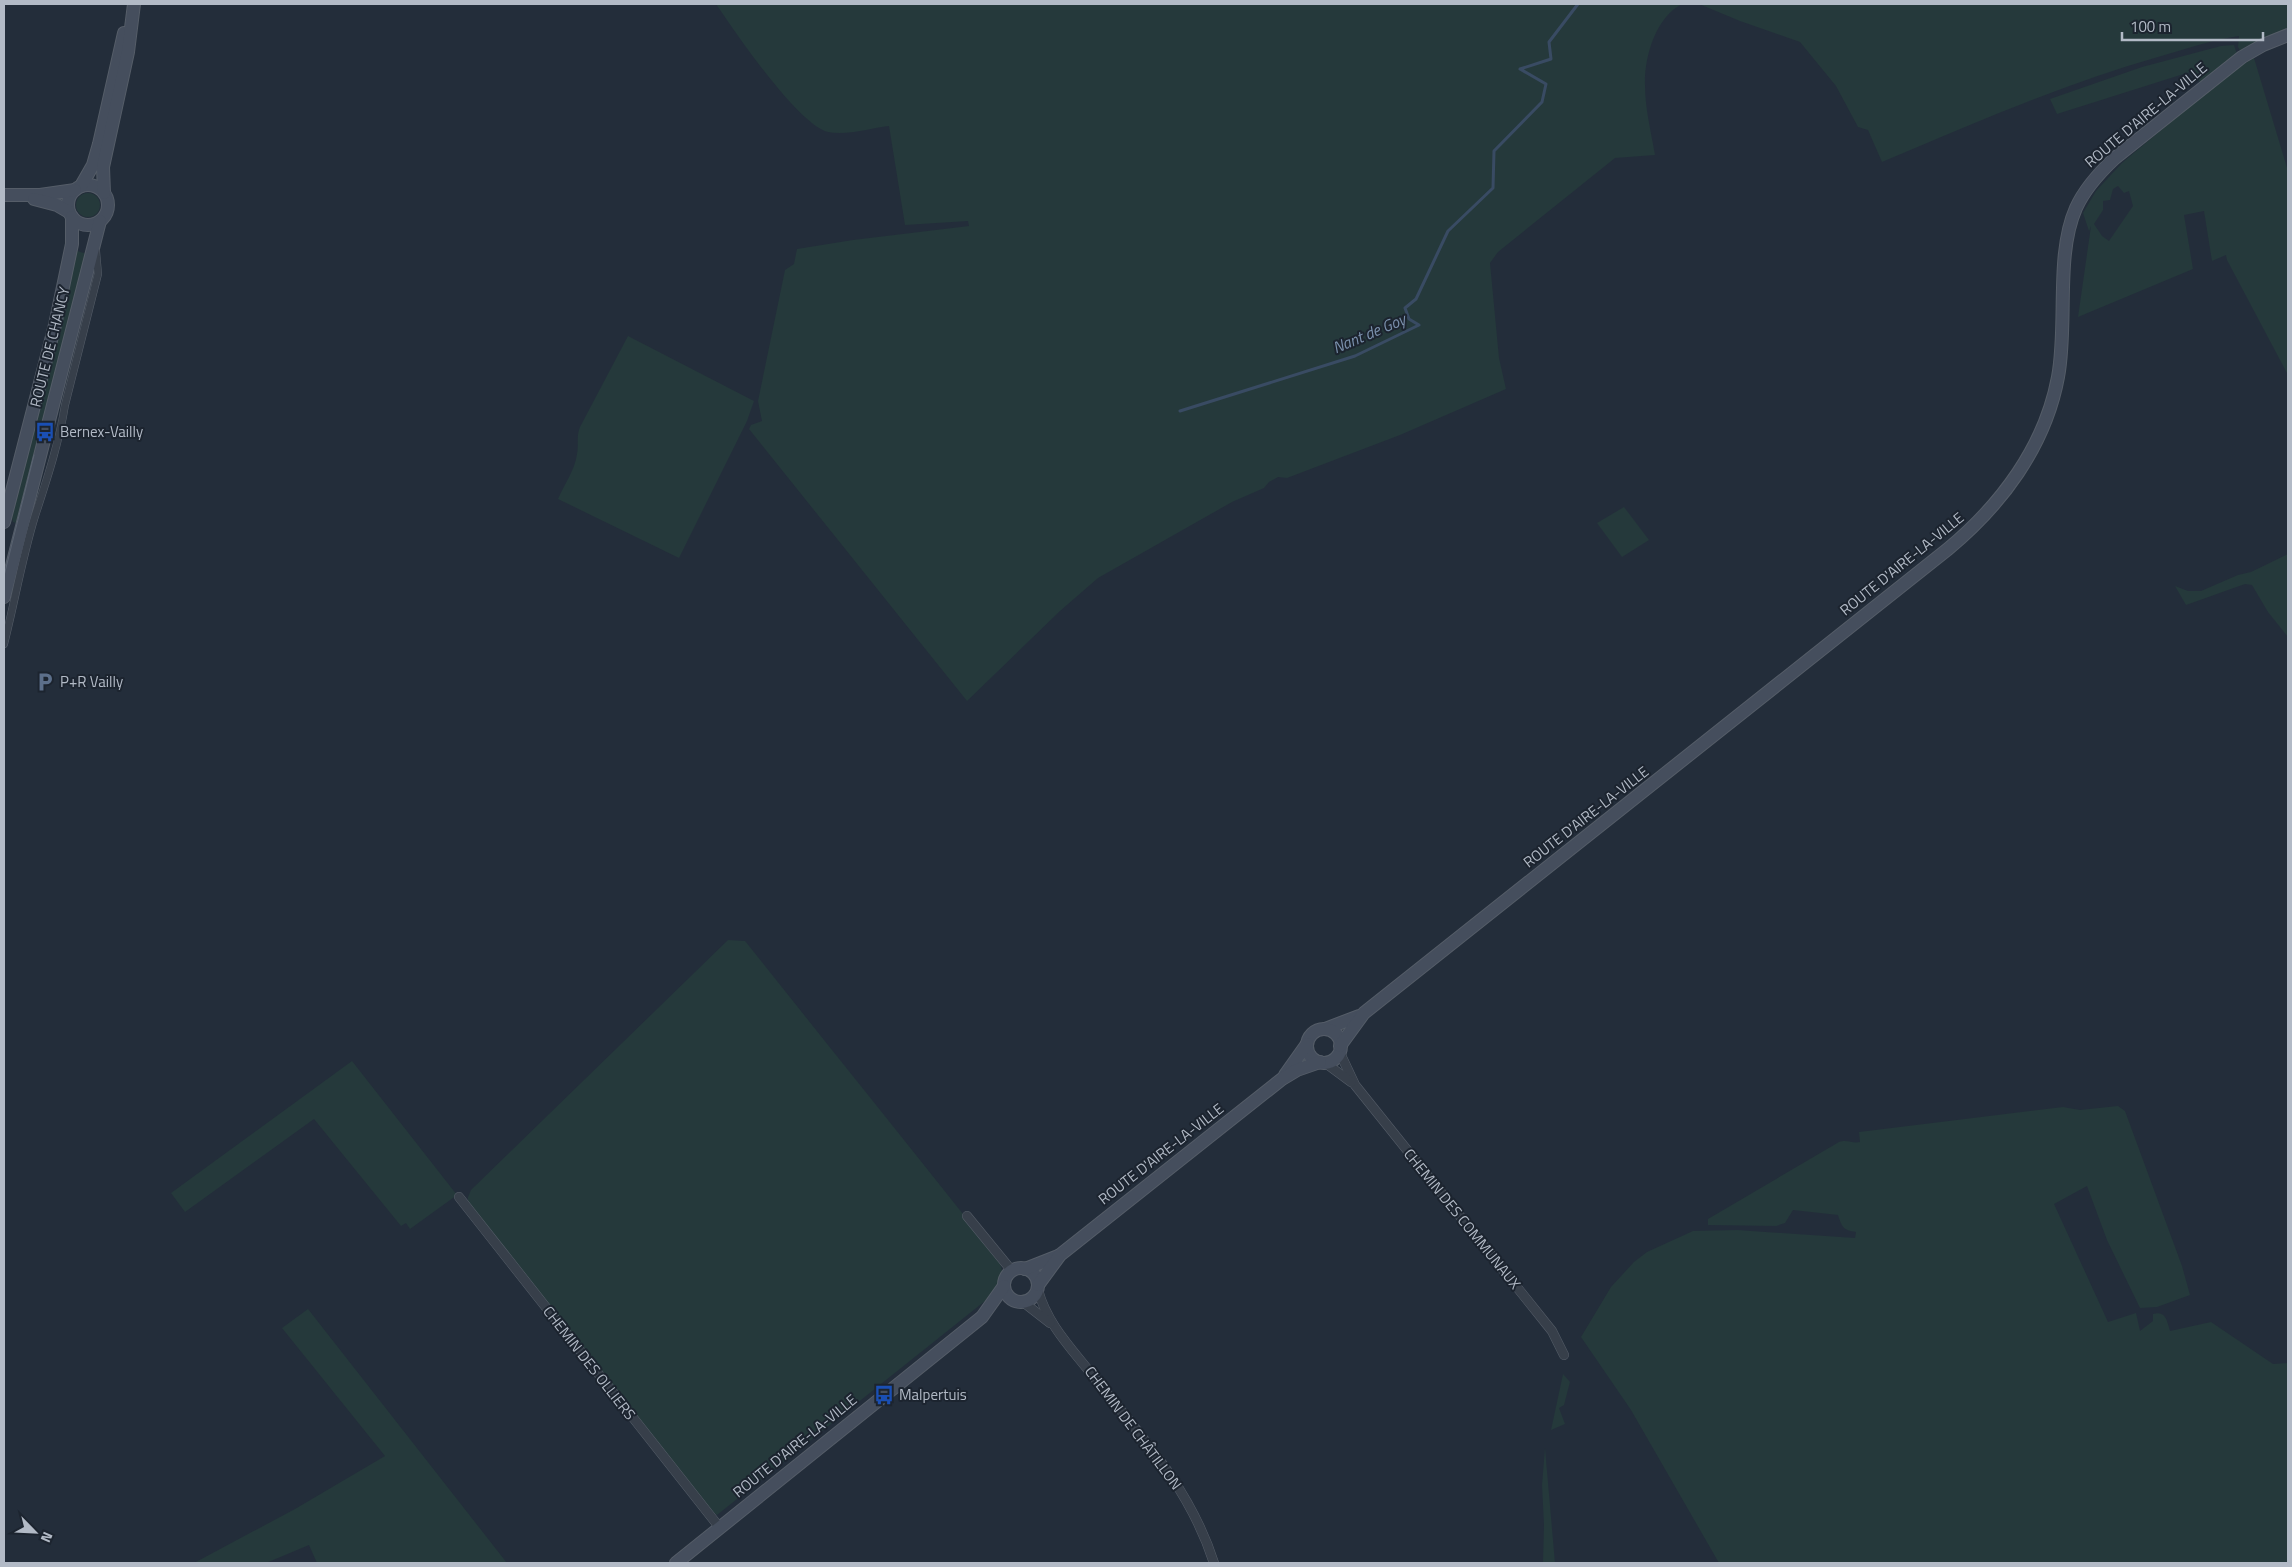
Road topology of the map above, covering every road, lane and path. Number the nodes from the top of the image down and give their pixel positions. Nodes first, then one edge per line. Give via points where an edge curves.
1 (133, 8) edge
2 (2288, 35) edge
3 (78, 188) junction
4 (104, 193) junction
5 (4, 195) edge
6 (22, 195) junction
7 (71, 215) junction
8 (100, 221) junction
9 (96, 250) dead end
10 (4, 522) edge
11 (4, 597) edge
12 (4, 644) edge
13 (1364, 1013) junction
14 (1325, 1029) junction
15 (1307, 1044) junction
16 (1340, 1048) junction
17 (1322, 1062) junction
18 (1282, 1078) junction
19 (1355, 1086) junction
20 (459, 1197) dead end
21 (968, 1216) dead end
22 (1060, 1255) junction
23 (1025, 1269) junction
24 (1012, 1272) junction
25 (1004, 1286) junction
26 (1038, 1288) junction
27 (1020, 1302) junction
28 (982, 1318) junction
29 (1054, 1326) junction
30 (1564, 1354) dead end
31 (720, 1528) junction
32 (676, 1563) edge
33 (1214, 1563) edge

1 - 3 main road via 119,51 98,149 90,172
1 - 4 main road via 126,62 103,167
2 - 13 main road, ROUTE D'AIRE-LA-VILLE via 2263,45 2230,66 2115,158 2083,195 2067,238 2064,334 2051,406 2028,456 1992,508 1940,555
3 - 4 main road via 93,186
3 - 6 main road via 58,194
3 - 7 main road via 69,202
4 - 8 main road via 108,209
5 - 6 main road
6 - 7 main road via 57,206
7 - 8 main road via 87,224
7 - 10 main road, ROUTE DE CHANCY via 72,244 55,325
8 - 11 main road, ROUTE DE CHANCY
9 - 12 street via 98,274
13 - 14 main road, ROUTE D'AIRE-LA-VILLE
13 - 16 main road, ROUTE D'AIRE-LA-VILLE
14 - 15 main road via 1312,1033
14 - 16 main road via 1336,1034
15 - 17 main road via 1310,1055
15 - 18 main road, ROUTE D'AIRE-LA-VILLE
16 - 17 main road via 1335,1058
16 - 19 street, CHEMIN DES COMMUNAUX
17 - 18 main road, ROUTE D'AIRE-LA-VILLE
17 - 19 street, CHEMIN DES COMMUNAUX
18 - 22 main road, ROUTE D'AIRE-LA-VILLE
19 - 30 street, CHEMIN DES COMMUNAUX via 1552,1331
20 - 31 street, CHEMIN DES OLLIERS
21 - 24 street
22 - 23 main road, ROUTE D'AIRE-LA-VILLE
22 - 26 main road, ROUTE D'AIRE-LA-VILLE
23 - 24 main road
23 - 26 main road via 1036,1276
24 - 25 main road
25 - 27 main road via 1009,1297
25 - 28 main road, ROUTE D'AIRE-LA-VILLE
26 - 27 main road via 1032,1299
26 - 29 street, CHEMIN DE CHÂTILLON
27 - 28 main road, ROUTE D'AIRE-LA-VILLE
27 - 29 street, CHEMIN DE CHÂTILLON
28 - 31 main road, ROUTE D'AIRE-LA-VILLE
29 - 33 street, CHEMIN DE CHÂTILLON via 1168,1470 1204,1534
31 - 32 main road, ROUTE D'AIRE-LA-VILLE

